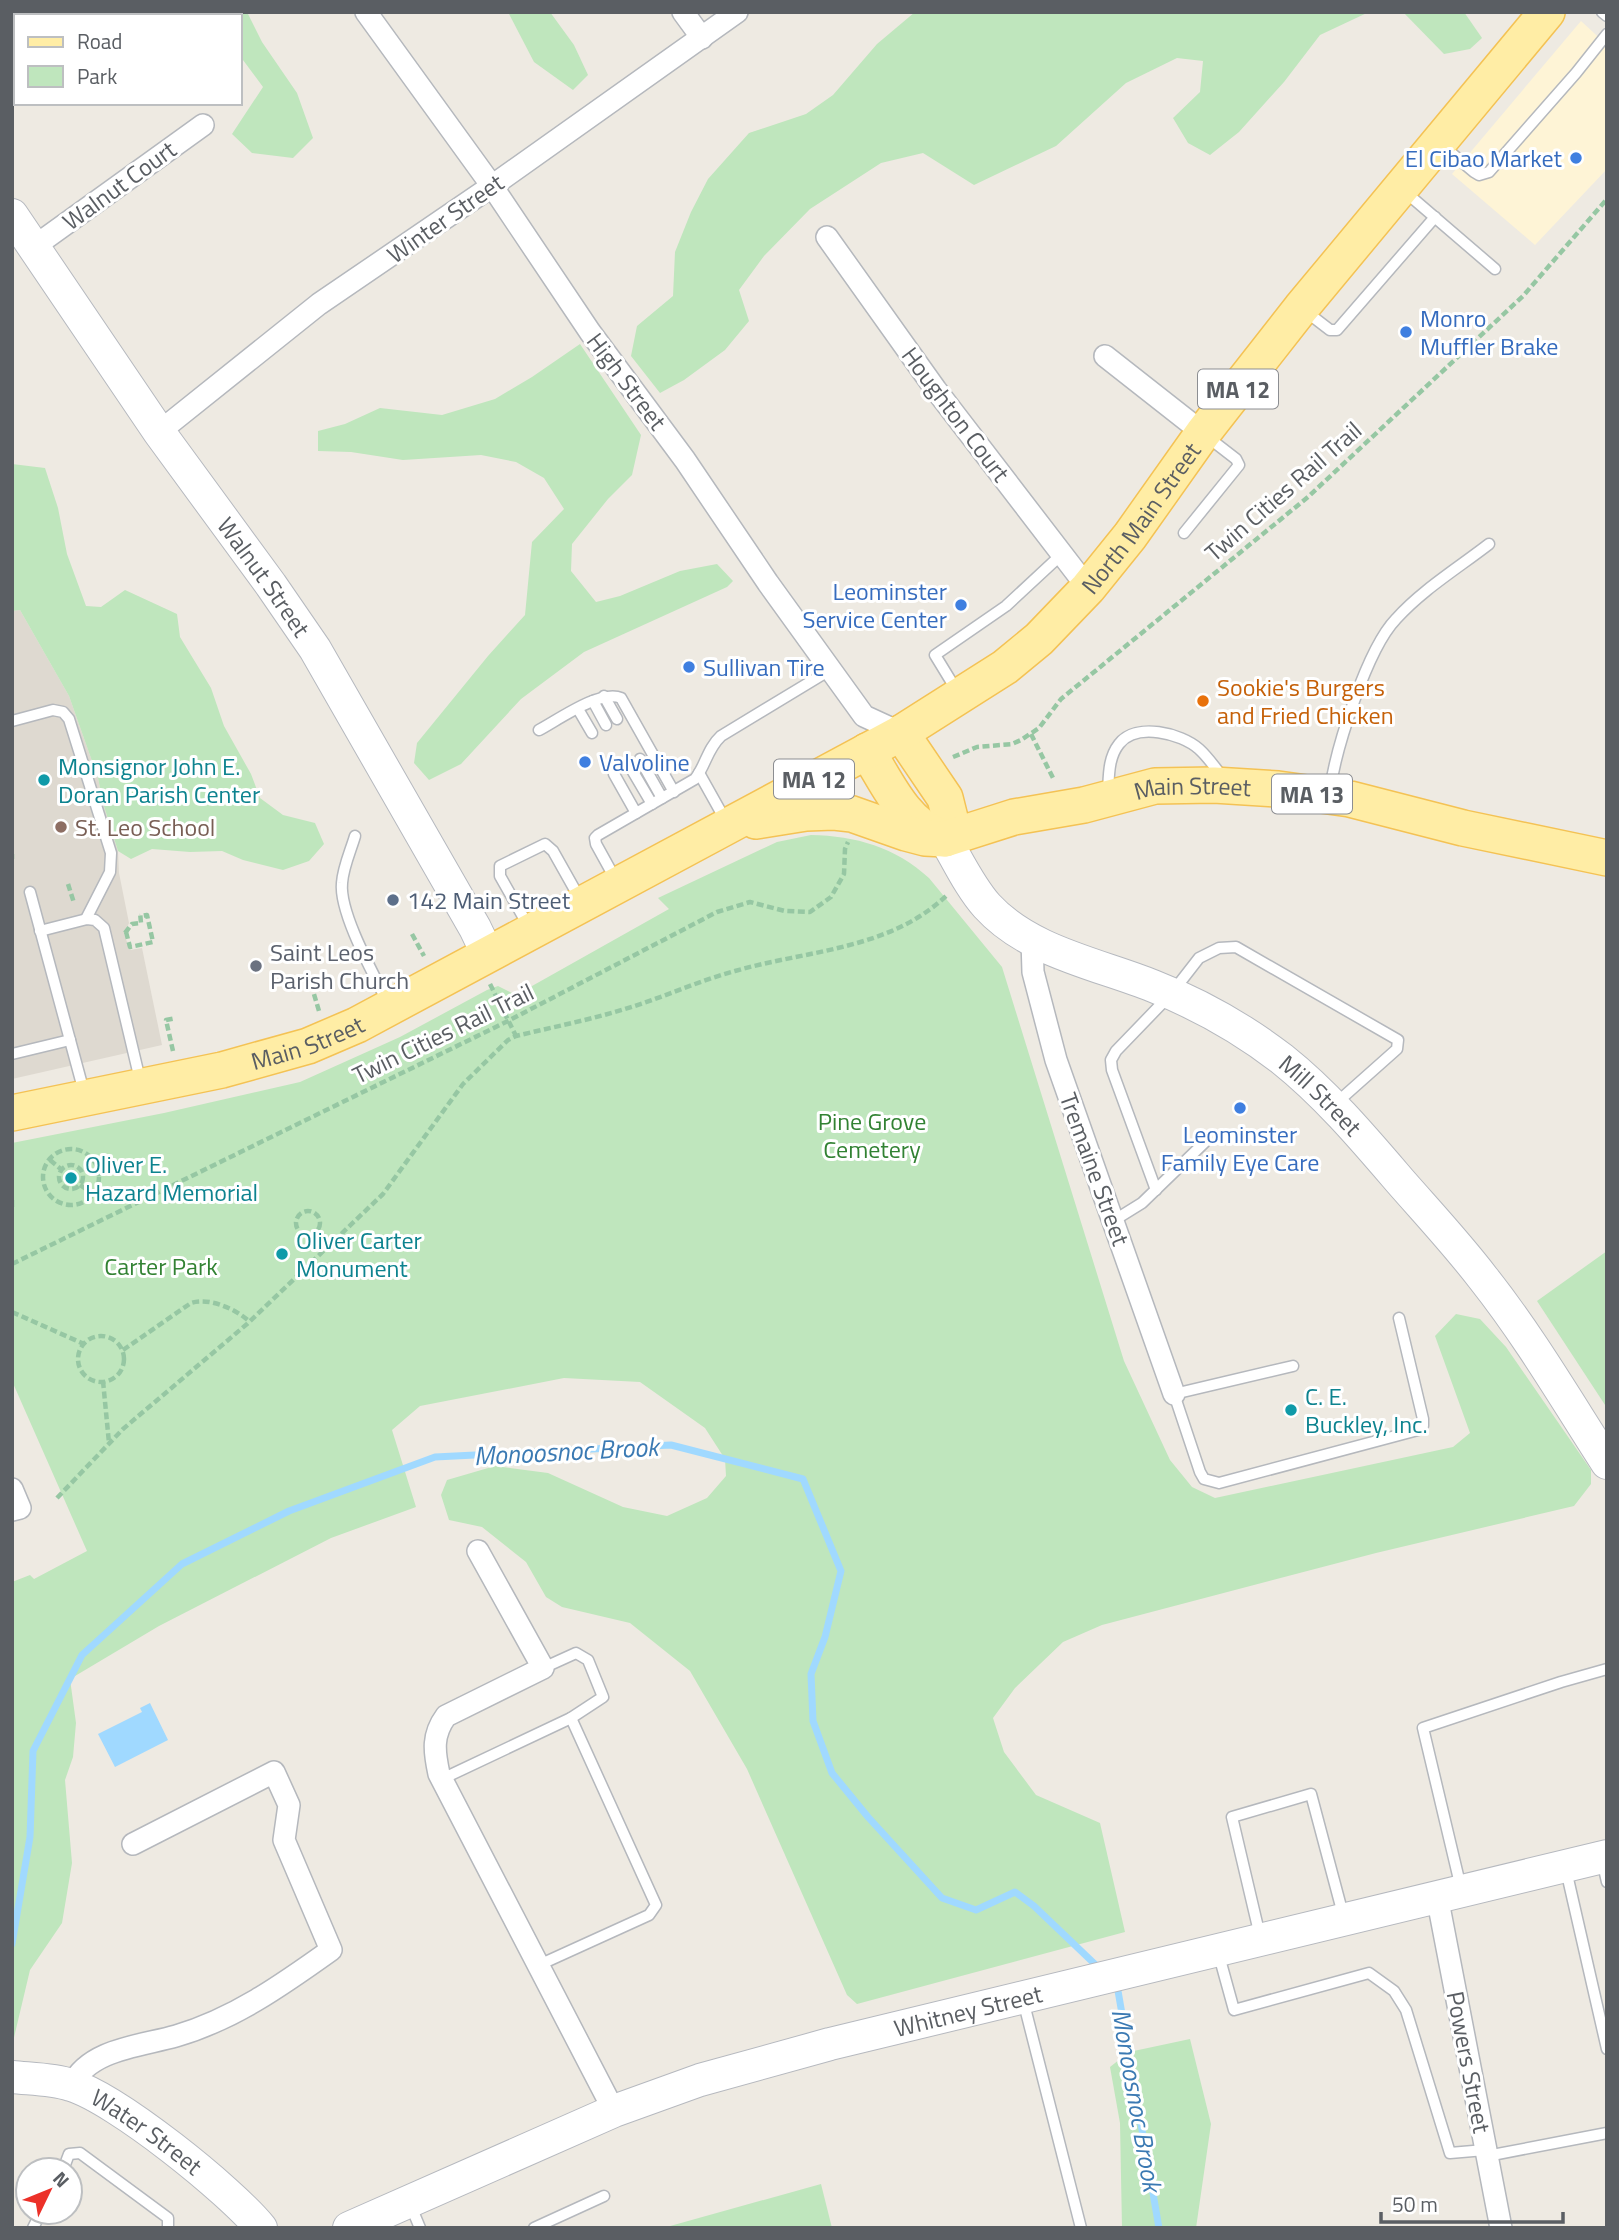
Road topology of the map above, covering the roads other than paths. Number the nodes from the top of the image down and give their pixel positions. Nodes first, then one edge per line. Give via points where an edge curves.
1 (366, 12) edge
2 (683, 12) edge
3 (737, 12) edge
4 (1547, 12) edge
5 (1602, 12) edge
6 (1607, 16) edge
7 (1607, 34) edge
8 (702, 38) junction
9 (203, 125) dead end
10 (1439, 143) junction
11 (492, 186) junction
12 (1401, 188) junction
13 (12, 215) edge
14 (1435, 217) junction
15 (827, 237) dead end
16 (35, 246) junction
17 (1495, 269) dead end
18 (1301, 308) junction
19 (1105, 356) dead end
20 (159, 432) junction
21 (1203, 433) junction
22 (1184, 533) dead end
23 (1489, 544) dead end
24 (1062, 554) junction
25 (1088, 588) junction
26 (830, 670) junction
27 (960, 696) junction
28 (598, 699) junction
29 (578, 709) junction
30 (864, 716) junction
31 (617, 719) dead end
32 (12, 721) edge
33 (606, 725) dead end
34 (539, 730) dead end
35 (592, 733) dead end
36 (901, 733) junction
37 (867, 751) junction
38 (640, 759) dead end
39 (629, 765) dead end
40 (699, 773) junction
41 (614, 774) dead end
42 (1231, 786) junction
43 (674, 792) junction
44 (1329, 796) junction
45 (1108, 799) junction
46 (657, 801) junction
47 (636, 813) junction
48 (728, 825) junction
49 (355, 836) dead end
50 (945, 839) junction
51 (1607, 858) edge
52 (618, 884) junction
53 (30, 892) dead end
54 (583, 904) junction
55 (86, 919) junction
56 (40, 931) junction
57 (531, 931) junction
58 (1032, 940) junction
59 (489, 969) junction
60 (1171, 994) junction
61 (390, 1007) junction
62 (70, 1040) junction
63 (12, 1054) edge
64 (142, 1086) junction
65 (86, 1098) junction
66 (1332, 1107) junction
67 (12, 1113) edge
68 (1205, 1142) dead end
69 (1156, 1190) junction
70 (1113, 1222) junction
71 (1399, 1318) dead end
72 (1293, 1366) dead end
73 (1174, 1394) junction
74 (1607, 1463) edge
75 (12, 1489) edge
76 (12, 1510) edge
77 (478, 1551) dead end
78 (543, 1668) junction
79 (1607, 1669) edge
80 (571, 1718) junction
81 (442, 1779) junction
82 (133, 1844) dead end
83 (1605, 1865) edge
84 (1565, 1866) junction
85 (1449, 1893) junction
86 (1344, 1919) junction
87 (1261, 1939) junction
88 (1218, 1950) junction
89 (539, 1965) junction
90 (1023, 1997) junction
91 (1607, 2049) edge
92 (42, 2081) edge
93 (614, 2111) junction
94 (1607, 2133) edge
95 (1486, 2153) junction
96 (68, 2156) edge
97 (604, 2196) dead end
98 (414, 2215) edge
99 (168, 2228) edge
100 (261, 2228) edge
101 (349, 2228) edge
102 (534, 2228) edge
103 (1081, 2228) edge
104 (1501, 2228) edge

1 - 11 street, High Street
2 - 8 street
3 - 8 street, Winter Street
4 - 10 main road, North Main Street / MA 12
5 - 6 lane
7 - 10 lane via 1489,172 1479,175
8 - 11 street, Winter Street
9 - 16 street, Walnut Court
10 - 12 main road, North Main Street / MA 12
11 - 20 street, Winter Street via 319,304
11 - 26 street, High Street
12 - 14 lane
12 - 18 main road, North Main Street / MA 12
13 - 16 main road, Walnut Street
14 - 17 lane
14 - 18 lane via 1337,330 1330,330
15 - 24 street, Houghton Court via 936,390
16 - 20 main road, Walnut Street
18 - 21 main road, North Main Street / MA 12
19 - 21 street
20 - 59 main road, Walnut Street via 315,649 475,928
21 - 22 lane via 1239,466
21 - 25 main road, North Main Street / MA 12
23 - 44 lane via 1394,620 1367,667 1333,769
24 - 25 street, Houghton Court
24 - 27 lane via 1006,606 935,655
25 - 27 main road, North Main Street / MA 12 via 1039,639
26 - 30 street, High Street
26 - 40 lane via 722,736 708,750
27 - 36 main road, North Main Street / MA 12
28 - 29 lane
28 - 31 lane
28 - 33 lane
28 - 43 lane via 615,696 625,702
29 - 34 lane
29 - 35 lane
30 - 36 street, High Street
30 - 37 street
32 - 55 lane via 53,710 69,719 111,853 110,872
36 - 37 main road, North Main Street / MA 12
36 - 50 main road via 944,799 950,818
37 - 48 main road, North Main Street / MA 12
37 - 50 main road via 911,820
38 - 46 lane
39 - 46 lane
40 - 43 lane
40 - 48 lane
41 - 47 lane
42 - 44 main road, Main Street / MA 13
42 - 45 main road, Main Street / MA 13 via 1155,786
42 - 45 lane via 1198,748 1179,738 1135,733 1120,742 1112,755
43 - 46 lane
44 - 51 main road, Main Street / MA 13
45 - 50 main road, Main Street / MA 13 via 1014,817
46 - 47 lane
47 - 52 lane via 595,838
48 - 50 main road via 834,812 906,834
48 - 52 main road, Main Street / MA 12
49 - 61 lane via 342,881 344,901
50 - 58 main road, Mill Street via 988,906
52 - 54 main road, Main Street / MA 12
53 - 56 lane
54 - 57 main road, Main Street / MA 12
54 - 57 lane via 549,846 541,844 499,870
55 - 56 lane
55 - 64 lane via 104,928
56 - 62 lane
57 - 59 main road, Main Street / MA 12
58 - 60 main road, Mill Street
58 - 70 street, Tremaine Street via 1042,1014
59 - 61 main road, Main Street / MA 12
60 - 66 main road, Mill Street via 1237,1028 1283,1060
60 - 66 lane via 1199,958 1219,948 1236,947 1398,1040 1397,1049
60 - 69 lane via 1111,1060
61 - 64 main road, Main Street / MA 12 via 308,1046
62 - 63 lane
62 - 65 lane
64 - 65 main road, Main Street / MA 12
65 - 67 main road, Main Street / MA 12
66 - 74 main road, Mill Street via 1483,1278
68 - 69 lane
69 - 70 lane
70 - 73 street, Tremaine Street
71 - 73 lane via 1423,1419 1419,1430 1211,1482 1200,1472
72 - 73 lane
75 - 76 street via 20,1508
77 - 78 street
78 - 80 lane via 576,1653 588,1660 603,1698
78 - 81 street via 446,1716 437,1729 434,1752
79 - 85 lane via 1423,1728
80 - 81 lane
80 - 89 lane via 656,1905 649,1915
81 - 89 street
82 - 92 street via 275,1772 289,1805 285,1840 331,1950 273,1992 231,2015 178,2036 112,2052 78,2073
83 - 84 main road, Whitney Street
84 - 85 main road, Whitney Street
84 - 91 lane
85 - 86 main road, Whitney Street
85 - 95 street, Powers Street
86 - 87 main road, Whitney Street
86 - 87 lane via 1311,1794 1232,1817
87 - 88 main road, Whitney Street
88 - 90 main road, Whitney Street
88 - 95 lane via 1234,2010 1369,1973 1394,1991 1406,2010 1450,2153
89 - 93 street
90 - 93 main road, Whitney Street via 793,2054
90 - 103 lane
92 - 100 main road, Water Street via 115,2108 229,2196
93 - 98 main road, Whitney Street
94 - 95 lane
95 - 104 street, Powers Street
96 - 99 lane via 80,2153 168,2218
97 - 102 lane
98 - 101 main road, Whitney Street

